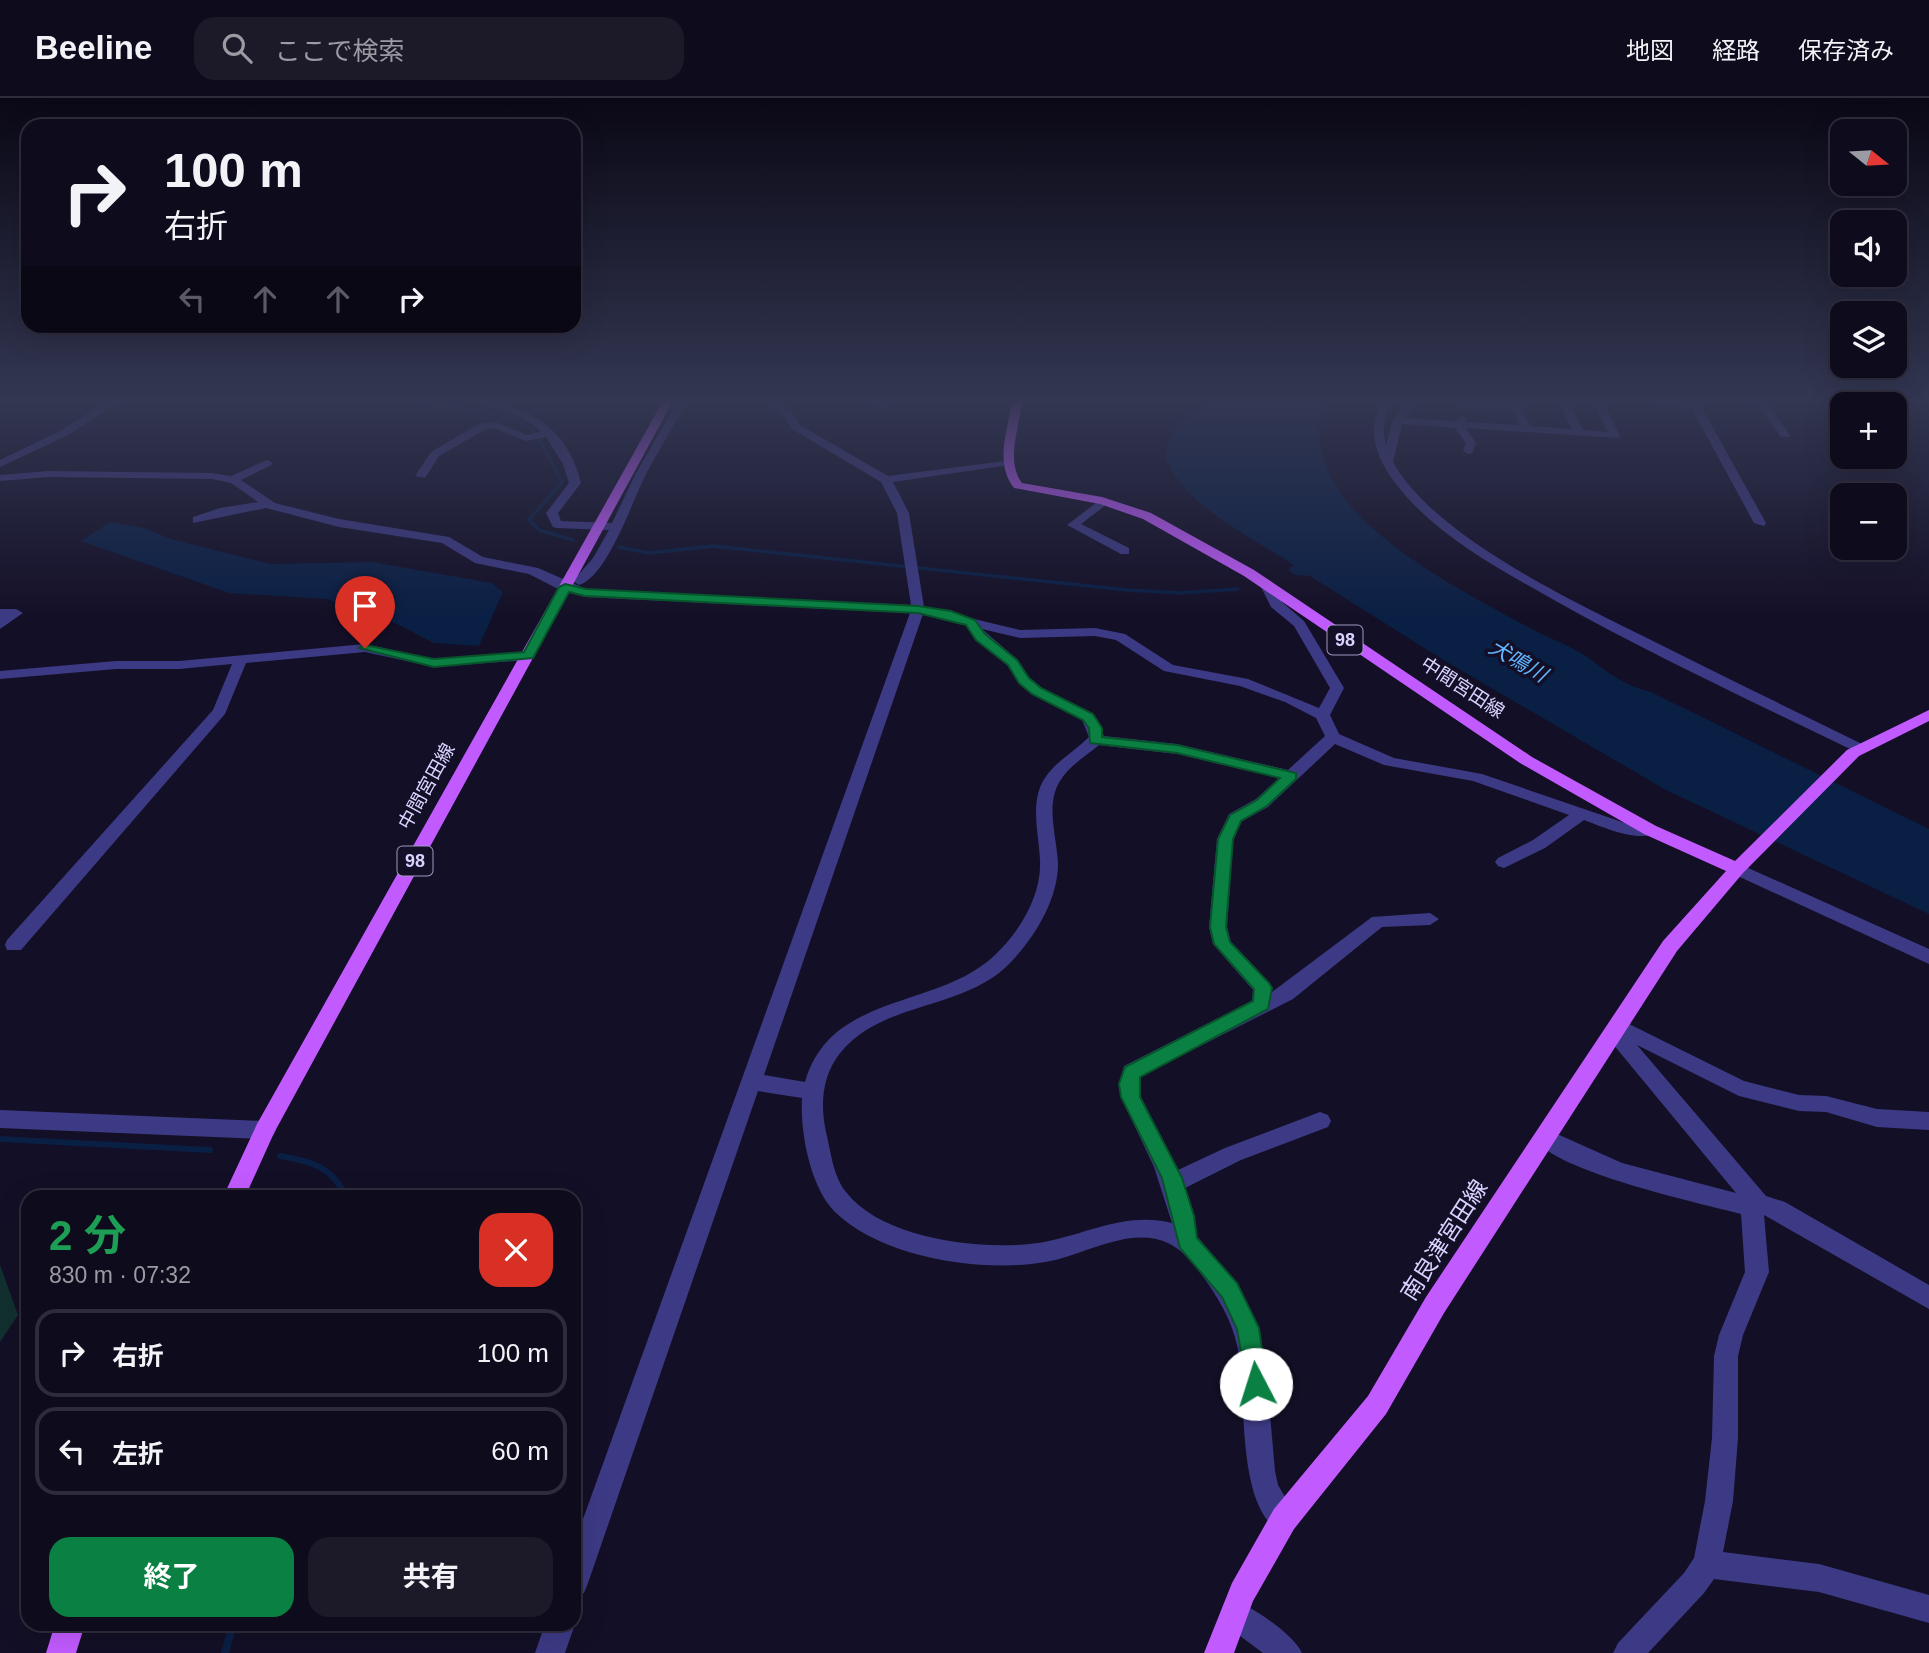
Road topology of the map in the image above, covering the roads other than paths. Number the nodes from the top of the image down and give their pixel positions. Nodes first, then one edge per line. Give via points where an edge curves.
1 (245, 474) edge
2 (574, 474) edge
3 (627, 474) edge
4 (642, 474) edge
5 (875, 474) edge
6 (930, 474) edge
7 (1010, 474) edge
8 (1396, 474) edge
9 (1732, 474) edge
10 (0, 478) edge
11 (232, 480) junction
12 (886, 480) junction
13 (1105, 501) junction
14 (268, 504) junction
15 (197, 520) dead end
16 (1760, 523) dead end
17 (598, 526) junction
18 (618, 527) junction
19 (1125, 551) dead end
20 (572, 584) junction
21 (1268, 587) junction
22 (918, 609) junction
23 (0, 612) edge
24 (971, 622) junction
25 (0, 625) edge
26 (528, 656) junction
27 (241, 659) junction
28 (0, 675) edge
29 (1322, 715) junction
30 (1929, 715) edge
31 (1333, 737) junction
32 (1095, 740) junction
33 (1856, 750) junction
34 (1291, 776) junction
35 (1581, 814) junction
36 (1650, 830) junction
37 (1504, 862) dead end
38 (1743, 865) junction
39 (1430, 919) dead end
40 (14, 945) dead end
41 (1929, 957) edge
42 (1261, 1005) junction
43 (1617, 1030) junction
44 (750, 1081) junction
45 (811, 1091) junction
46 (0, 1119) edge
47 (1320, 1121) dead end
48 (1929, 1121) edge
49 (265, 1130) junction
50 (1546, 1138) junction
51 (1173, 1183) junction
52 (237, 1190) edge
53 (1755, 1205) junction
54 (1187, 1242) junction
55 (1929, 1298) edge
56 (1284, 1519) junction
57 (581, 1563) edge
58 (1707, 1564) junction
59 (1929, 1609) edge
60 (1234, 1614) junction
61 (68, 1631) edge
62 (558, 1631) edge
63 (61, 1653) edge
64 (550, 1653) edge
65 (1219, 1653) edge
66 (1287, 1653) edge
67 (1628, 1653) edge

1 - 11 street
2 - 17 street via 575,483 552,513 554,521
3 - 17 main road, 中間宮田線 / 98
4 - 18 street
5 - 12 street
6 - 12 street
7 - 13 main road, 中間宮田線 / 98 via 1018,486
8 - 33 street via 1437,516 1548,591
9 - 16 street
10 - 11 street via 169,474
11 - 14 street
12 - 22 street via 903,513
13 - 19 street via 1073,525
13 - 21 main road, 中間宮田線 / 98 via 1147,516
14 - 15 street
14 - 20 street via 339,523 444,540 479,560
17 - 18 street
17 - 20 main road, 中間宮田線 / 98
18 - 20 street via 593,567
20 - 22 street via 585,593
20 - 26 main road, 中間宮田線 / 98
21 - 29 street via 1276,604 1299,624 1338,688
21 - 36 main road, 中間宮田線 / 98 via 1527,760
22 - 24 street
22 - 44 street
23 - 25 street via 16,613
24 - 29 street via 1020,634 1095,632 1120,637 1169,668 1243,682
24 - 32 street via 1037,691 1088,717 1096,728
26 - 27 street via 434,663 365,648
26 - 49 main road, 中間宮田線 / 98
27 - 28 street
27 - 40 street via 220,711
29 - 31 street
30 - 33 main road
31 - 34 street
31 - 35 street via 1390,762 1476,777
32 - 34 street via 1177,749
32 - 45 street via 1048,786 1049,872 1041,902 1002,960 966,983 860,1025 836,1044
33 - 38 main road
34 - 42 street via 1262,803 1235,818 1226,839 1218,927 1222,944 1263,988
35 - 36 street via 1626,829
35 - 37 street
36 - 38 main road, 中間宮田線 / 98
38 - 41 street
38 - 43 main road, 南良津宮田線 via 1670,946
39 - 42 street via 1378,921 1286,994
42 - 51 street via 1131,1072 1131,1097
43 - 48 street via 1739,1088 1877,1118
43 - 50 main road, 南良津宮田線
43 - 53 street
44 - 45 street
44 - 57 street
45 - 54 street via 813,1125 825,1172 843,1206 878,1229 925,1247 1006,1256 1045,1252 1143,1227
46 - 49 street
47 - 51 street
49 - 52 main road, 中間宮田線 / 98
50 - 53 street via 1621,1172
50 - 56 main road, 南良津宮田線 via 1435,1305 1377,1405
51 - 54 street
53 - 55 street via 1777,1209
53 - 58 street via 1757,1272 1726,1356 1724,1451
54 - 56 street via 1229,1290 1248,1328 1261,1466 1266,1490
56 - 60 main road, 南良津宮田線
58 - 59 street via 1819,1578
58 - 67 street
60 - 65 main road, 南良津宮田線
60 - 66 street
61 - 63 main road
62 - 64 street

